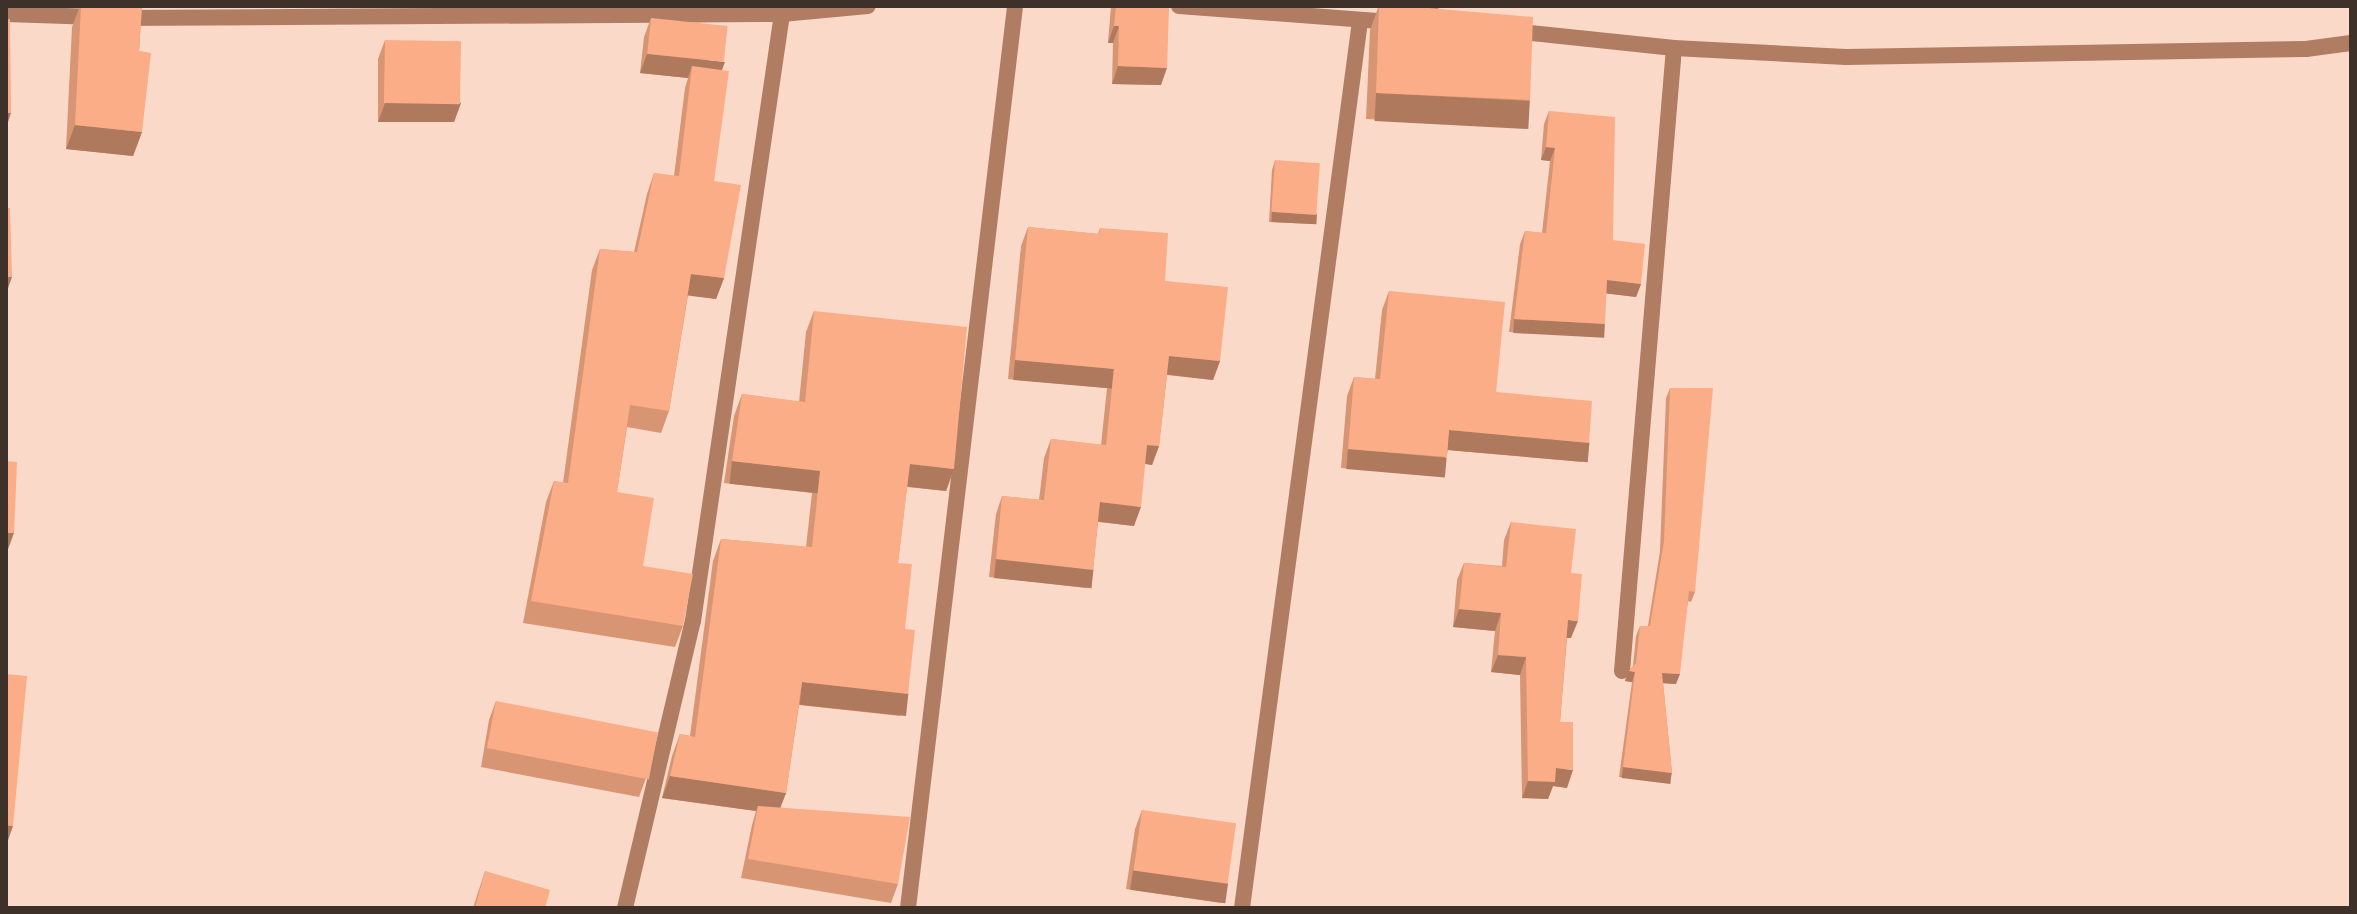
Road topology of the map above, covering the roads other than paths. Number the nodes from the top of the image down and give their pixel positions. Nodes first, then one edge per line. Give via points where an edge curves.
1 (868, 6) edge
2 (1015, 6) edge
3 (1179, 6) edge
4 (144, 12) edge
5 (6, 14) edge
6 (782, 14) junction
7 (1360, 21) junction
8 (1418, 23) edge
9 (1493, 29) edge
10 (2351, 43) edge
11 (1674, 48) junction
12 (1622, 671) dead end
13 (625, 908) edge
14 (908, 908) edge
15 (1242, 908) edge

1 - 6 street
2 - 14 street
3 - 7 street
4 - 5 street
4 - 6 street
6 - 13 street via 693,621
7 - 8 street
7 - 15 street
9 - 11 street
10 - 11 street via 2306,49 1846,57
11 - 12 street

